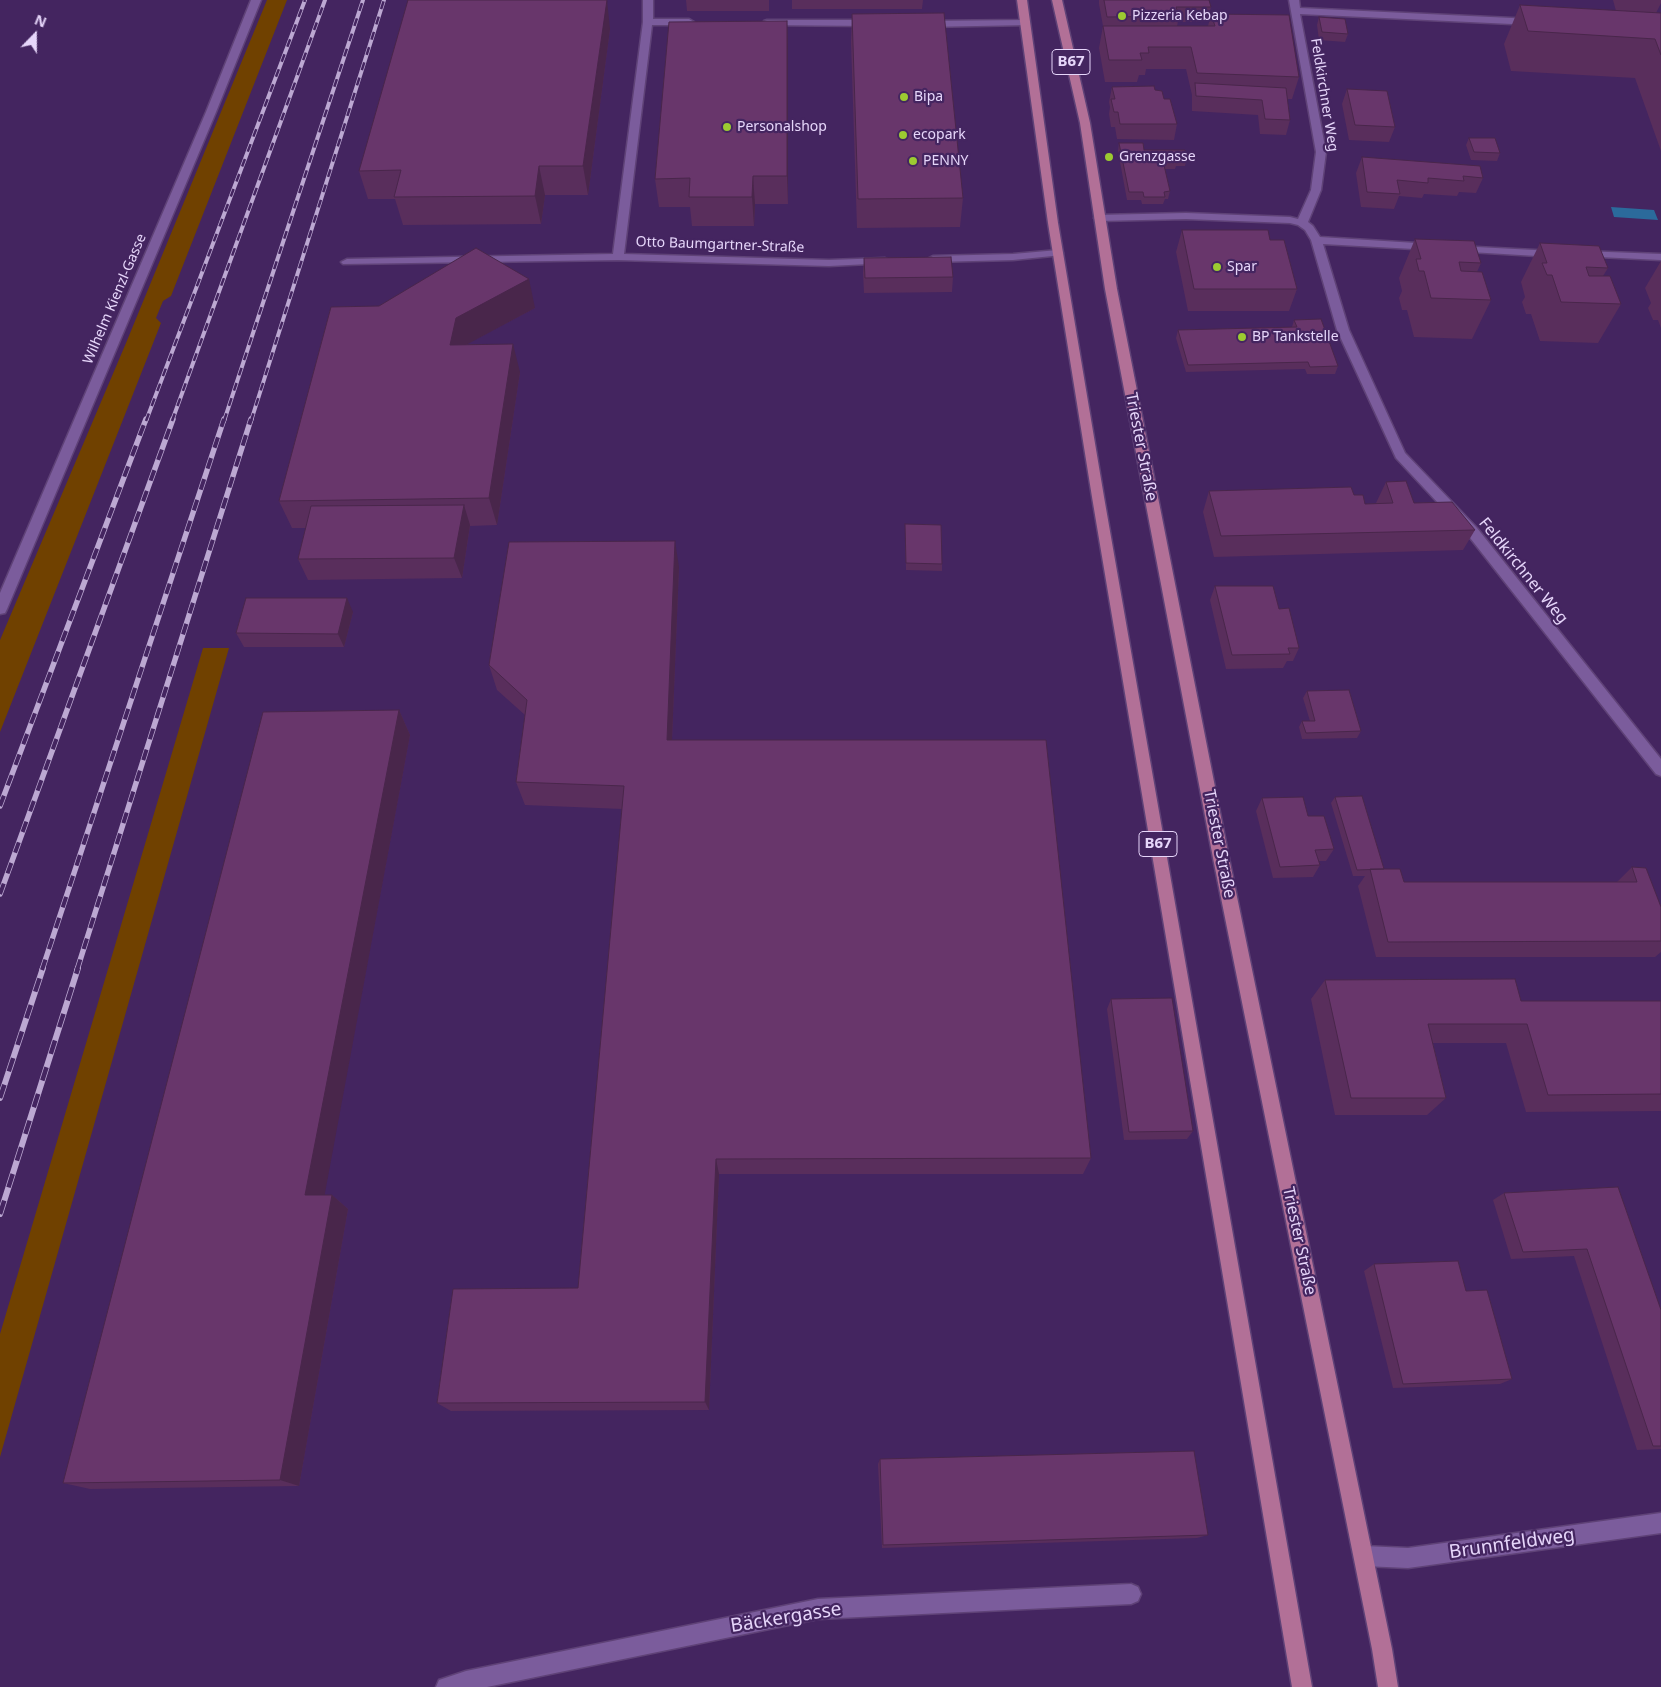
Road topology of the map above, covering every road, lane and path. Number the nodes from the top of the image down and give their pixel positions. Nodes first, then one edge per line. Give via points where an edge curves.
1 (256, 0) edge
2 (648, 0) edge
3 (1022, 0) edge
4 (1057, 0) edge
5 (1294, 6) edge
6 (648, 22) junction
7 (696, 22) edge
8 (1542, 22) edge
9 (754, 23) edge
10 (879, 23) edge
11 (1025, 23) junction
12 (918, 24) edge
13 (1099, 218) junction
14 (1302, 223) junction
15 (1316, 240) junction
16 (1058, 253) junction
17 (618, 257) junction
18 (1661, 257) edge
19 (926, 260) edge
20 (897, 261) edge
21 (347, 262) dead end
22 (0, 609) edge
23 (1661, 770) edge
24 (1661, 1523) edge
25 (1364, 1556) junction
26 (1131, 1594) dead end
27 (446, 1687) edge
28 (1302, 1687) edge
29 (1388, 1687) edge

1 - 22 street, Wilhelm Kienzl-Gasse
2 - 6 street, Otto Baumgartner-Straße
3 - 11 main road, B67
4 - 13 main road, Triester Straße / B67 via 1085,123
5 - 8 street
5 - 14 street, Feldkirchner Weg via 1321,152 1316,190
6 - 7 street
6 - 17 street, Otto Baumgartner-Straße
9 - 10 street
11 - 12 street
11 - 16 main road, B67
13 - 14 street via 1186,216
13 - 25 main road, Triester Straße / B67 via 1225,878
14 - 15 street, Feldkirchner Weg
15 - 18 street
15 - 23 street, Feldkirchner Weg via 1343,330 1400,455 1472,531
16 - 19 street
16 - 28 main road, B67
17 - 20 street, Otto Baumgartner-Straße via 829,263
17 - 21 street
24 - 25 street, Brunnfeldweg via 1408,1558
25 - 29 main road, Triester Straße / B67
26 - 27 street, Bäckergasse via 818,1609

